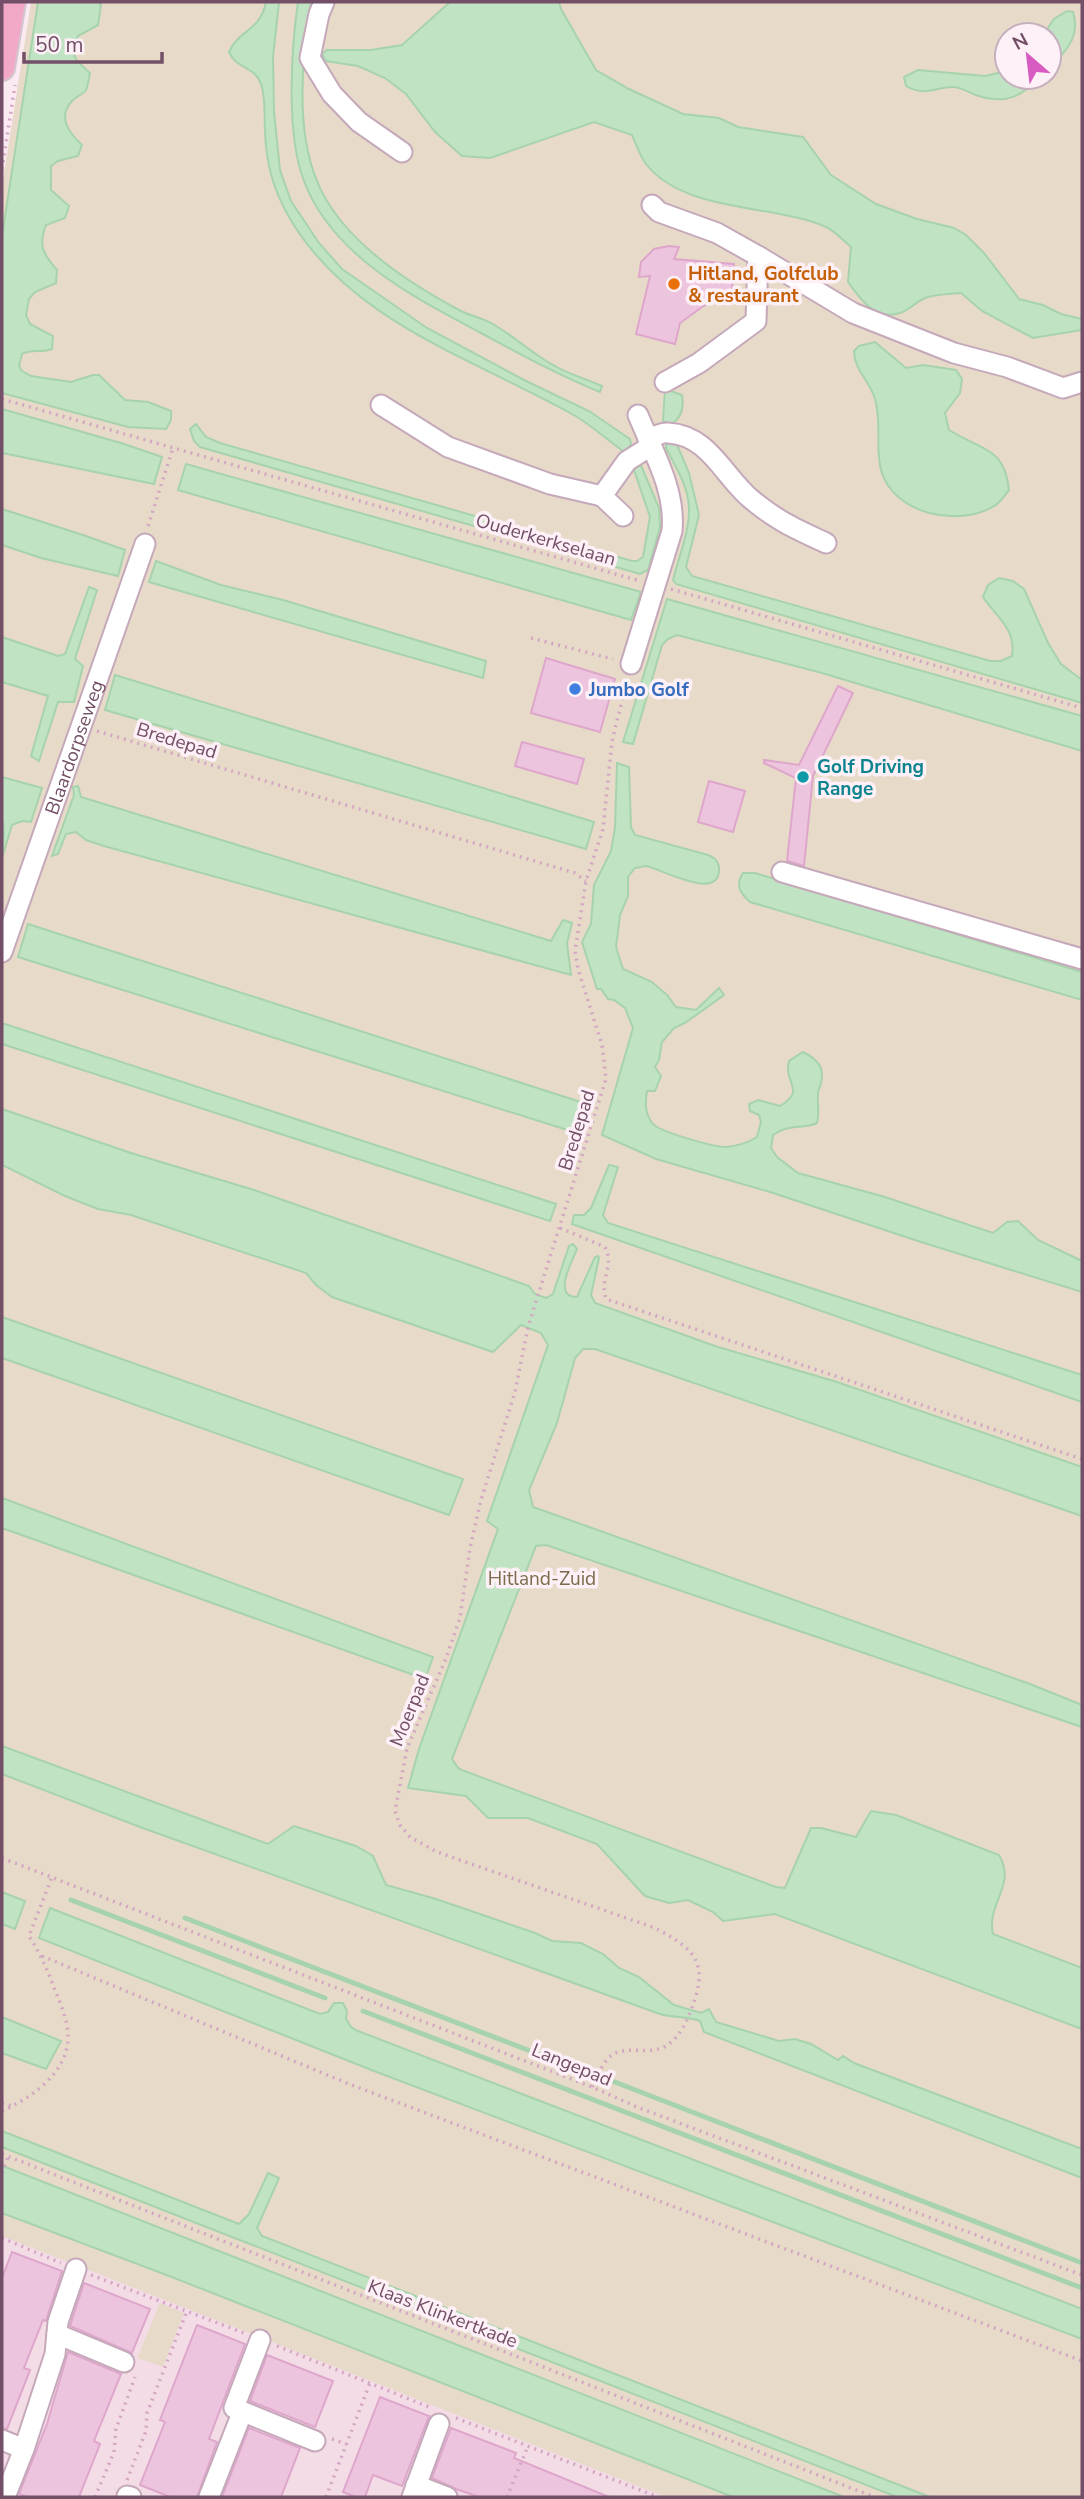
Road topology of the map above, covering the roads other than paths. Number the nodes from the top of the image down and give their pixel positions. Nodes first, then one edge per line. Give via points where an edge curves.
1 (13, 2) edge
2 (324, 2) edge
3 (2, 68) edge
4 (402, 152) dead end
5 (652, 205) dead end
6 (758, 256) junction
7 (665, 382) dead end
8 (1082, 382) edge
9 (381, 405) dead end
10 (638, 415) dead end
11 (649, 443) junction
12 (602, 496) junction
13 (623, 516) dead end
14 (826, 543) dead end
15 (145, 544) road end
16 (631, 664) road end
17 (782, 872) dead end
18 (2, 952) edge
19 (1082, 959) edge
20 (76, 2269) road end
21 (57, 2334) junction
22 (260, 2340) road end
23 (124, 2362) road end
24 (242, 2413) junction
25 (442, 2416) road end
26 (2, 2440) edge
27 (315, 2441) dead end
28 (24, 2449) junction
29 (414, 2491) edge
30 (5, 2497) edge
31 (209, 2497) edge
32 (447, 2497) edge

1 - 3 main road
2 - 4 street via 310,58 332,94 359,122
5 - 6 street
6 - 7 street via 756,321
6 - 8 street via 853,313 954,353 1063,388
9 - 12 street via 448,447 550,484
10 - 11 street
11 - 12 street via 626,461
11 - 14 street via 667,432 694,439 747,496 778,521
11 - 16 street via 674,513
12 - 13 street
15 - 18 street, Blaardorpseweg
17 - 19 street
20 - 21 street
21 - 23 street
21 - 28 street via 55,2354
22 - 24 street via 233,2408
24 - 27 street
24 - 31 street
25 - 29 street
26 - 28 street
28 - 30 street
29 - 32 street

